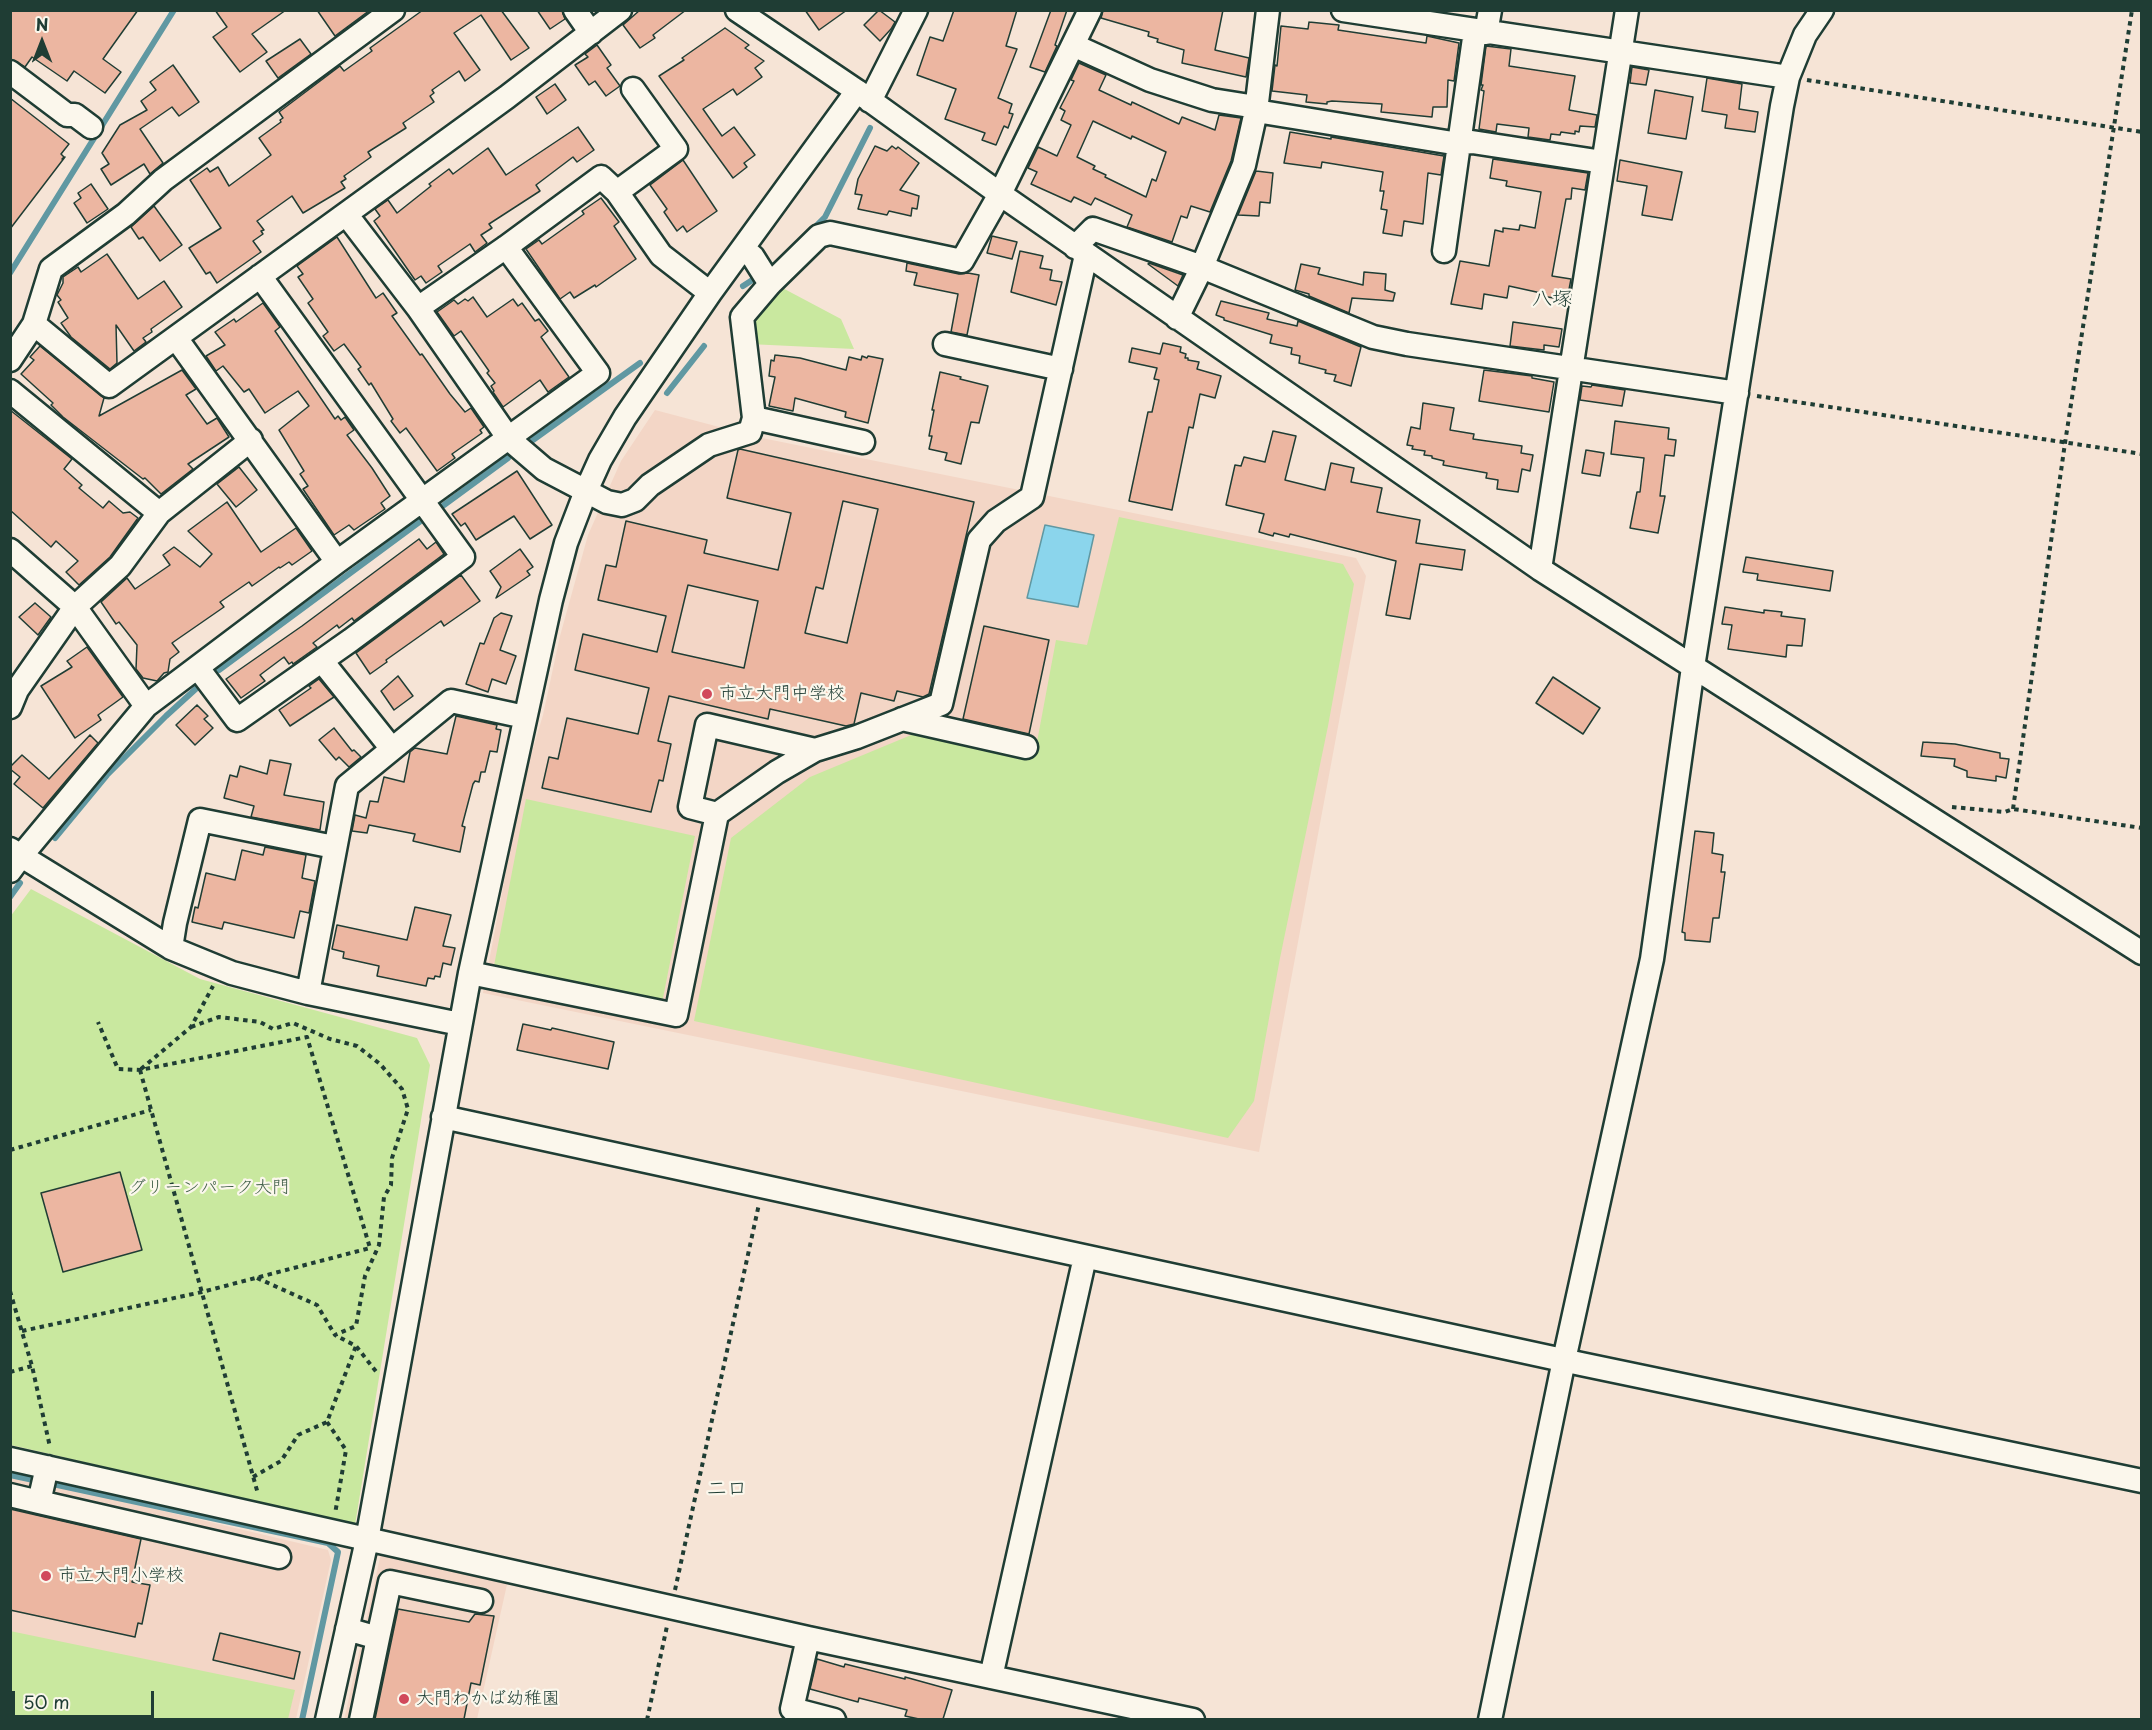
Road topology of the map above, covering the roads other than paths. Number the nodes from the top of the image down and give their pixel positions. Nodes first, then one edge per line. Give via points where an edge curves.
1 (393, 10) edge
2 (575, 10) edge
3 (620, 10) edge
4 (737, 10) edge
5 (916, 10) edge
6 (1090, 10) edge
7 (1268, 10) edge
8 (1343, 10) edge
9 (1490, 10) edge
10 (1626, 10) edge
11 (1822, 10) edge
12 (1396, 15) edge
13 (1481, 32) junction
14 (591, 33) junction
15 (1073, 45) junction
16 (1620, 51) junction
17 (10, 72) edge
18 (1788, 77) junction
19 (633, 90) dead end
20 (864, 96) junction
21 (1256, 109) junction
22 (91, 127) dead end
23 (1459, 144) junction
24 (1604, 162) junction
25 (617, 192) junction
26 (1000, 194) junction
27 (346, 214) junction
28 (506, 248) junction
29 (743, 248) junction
30 (1080, 251) junction
31 (1444, 251) dead end
32 (1202, 267) junction
33 (260, 276) junction
34 (770, 284) junction
35 (710, 293) junction
36 (418, 308) junction
37 (1177, 318) junction
38 (34, 324) junction
39 (176, 338) junction
40 (945, 344) dead end
41 (10, 360) edge
42 (1572, 368) junction
43 (1060, 369) junction
44 (10, 391) edge
45 (1737, 393) junction
46 (754, 418) junction
47 (509, 439) junction
48 (251, 440) junction
49 (863, 442) dead end
50 (586, 491) junction
51 (423, 499) junction
52 (159, 513) junction
53 (10, 550) edge
54 (337, 562) junction
55 (1540, 569) junction
56 (75, 607) junction
57 (322, 661) junction
58 (1693, 667) junction
59 (198, 668) junction
60 (146, 706) junction
61 (10, 707) edge
62 (525, 717) junction
63 (902, 719) junction
64 (1026, 747) dead end
65 (392, 749) junction
66 (815, 750) junction
67 (717, 814) junction
68 (334, 847) junction
69 (14, 859) edge
70 (171, 948) junction
71 (2142, 953) edge
72 (470, 973) junction
73 (308, 993) junction
74 (460, 1024) junction
75 (442, 1117) junction
76 (1085, 1257) junction
77 (1564, 1360) junction
78 (10, 1459) edge
79 (47, 1467) junction
80 (2142, 1482) edge
81 (10, 1495) edge
82 (39, 1502) junction
83 (367, 1540) junction
84 (279, 1557) dead end
85 (481, 1601) dead end
86 (347, 1629) junction
87 (378, 1638) junction
88 (808, 1638) junction
89 (991, 1677) junction
90 (788, 1714) edge
91 (327, 1719) edge
92 (360, 1719) edge
93 (834, 1719) edge
94 (1193, 1719) edge
95 (1490, 1719) edge

1 - 38 street via 163,180 126,214 51,269
2 - 14 street
3 - 14 street
4 - 20 street
5 - 20 street
6 - 15 street
7 - 21 street
8 - 12 street
9 - 13 street
10 - 16 street
11 - 18 street via 1805,35
12 - 13 street
13 - 16 street
13 - 23 street
14 - 27 street
15 - 21 street via 1150,80
15 - 26 street
16 - 18 street
16 - 24 street
17 - 22 street
18 - 45 street
19 - 25 street via 676,149
20 - 26 street
20 - 29 street
21 - 23 street
21 - 32 street via 1244,165
23 - 24 street via 1472,142
23 - 31 street
24 - 42 street
25 - 28 street via 601,177
25 - 35 street via 661,255
26 - 30 street
26 - 34 street via 962,261 830,233 819,236
27 - 33 street
27 - 36 street
28 - 36 street
28 - 47 street via 598,373
29 - 34 street
29 - 35 street
30 - 32 street via 1093,228
30 - 37 street
30 - 43 street
32 - 37 street
32 - 42 street via 1373,337
33 - 39 street
33 - 51 street
34 - 46 street via 742,317
35 - 50 street via 625,417
36 - 47 street
37 - 55 street
38 - 39 street via 110,386
38 - 41 street
39 - 48 street
40 - 43 street
42 - 45 street
42 - 55 street
43 - 63 street via 1032,497 996,521 979,540 941,704
44 - 52 street
45 - 58 street
46 - 49 street
46 - 50 street via 750,432 709,445 650,485 635,500 622,505
47 - 50 street via 544,469
47 - 51 street
48 - 52 street
48 - 54 street
50 - 62 street via 566,543
51 - 54 street
51 - 57 street via 463,557
52 - 56 street via 120,566
53 - 56 street
54 - 59 street
55 - 58 street
56 - 60 street
56 - 61 street via 17,690
57 - 59 street via 237,720
57 - 65 street
58 - 71 street
58 - 77 street via 1652,959
59 - 60 street
60 - 69 street
62 - 65 street via 451,701
62 - 72 street
63 - 64 street
63 - 66 street
65 - 68 street via 347,786
66 - 67 street
66 - 67 street via 707,725 690,807
67 - 72 street via 676,1015
68 - 70 street via 200,820
68 - 73 street
69 - 70 street
70 - 73 street via 223,969
72 - 74 street
73 - 74 street
74 - 75 street
75 - 76 street
75 - 83 street
76 - 77 street
76 - 89 street
77 - 80 street
77 - 95 street
78 - 79 street
79 - 82 street
79 - 83 street
81 - 82 street
82 - 84 street
83 - 86 street
83 - 88 street
85 - 87 street via 390,1582
86 - 87 street
86 - 91 street
87 - 92 street
88 - 89 street
88 - 90 street
89 - 94 street
90 - 93 street

